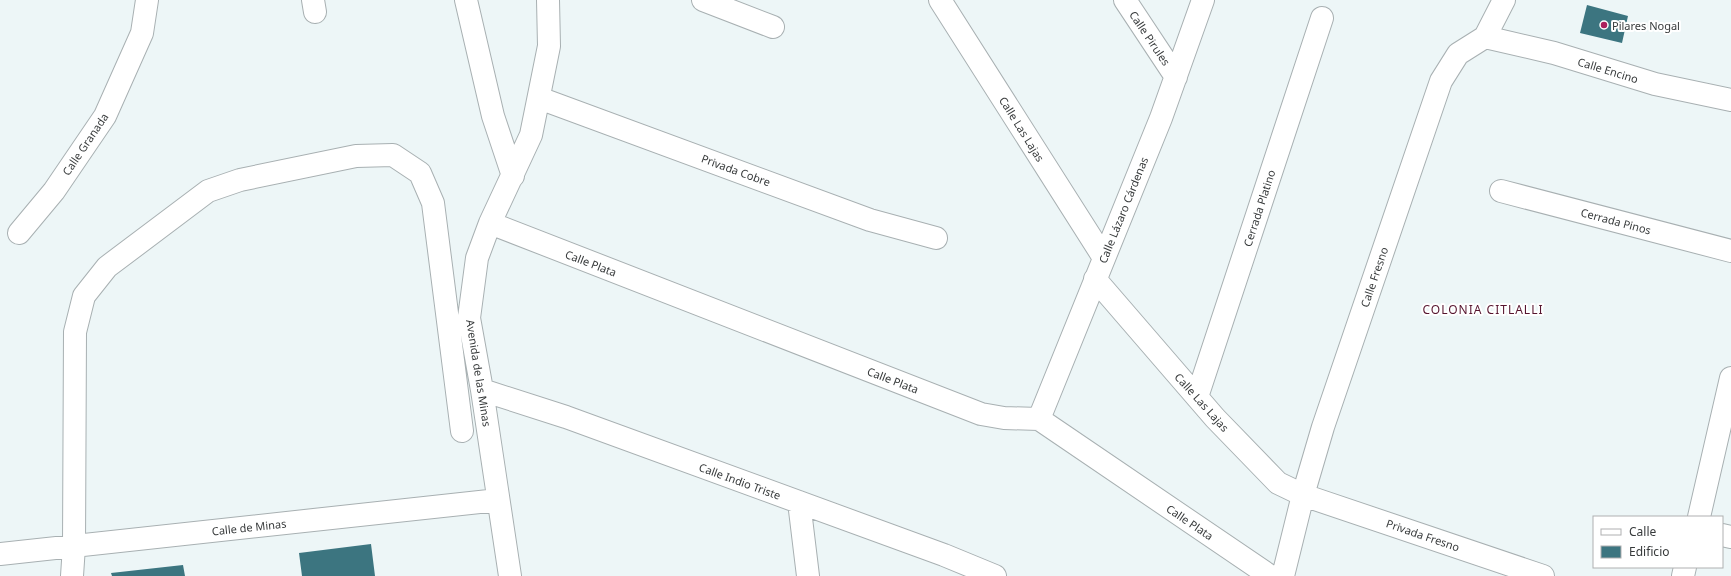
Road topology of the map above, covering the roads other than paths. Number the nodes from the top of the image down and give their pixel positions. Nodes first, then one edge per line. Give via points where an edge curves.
1 (147, 0) edge
2 (466, 0) edge
3 (548, 0) edge
4 (703, 0) edge
5 (940, 0) edge
6 (1125, 0) edge
7 (1203, 0) edge
8 (1504, 0) edge
9 (728, 6) edge
10 (1322, 18) dead end
11 (773, 27) dead end
12 (1485, 37) junction
13 (1176, 77) junction
14 (539, 98) junction
15 (1731, 100) edge
16 (512, 176) junction
17 (1501, 191) dead end
18 (490, 223) junction
19 (19, 232) dead end
20 (936, 238) dead end
21 (1731, 251) edge
22 (1104, 258) junction
23 (1096, 278) junction
24 (1731, 378) edge
25 (482, 390) junction
26 (1196, 397) junction
27 (1039, 419) junction
28 (462, 431) dead end
29 (1302, 494) junction
30 (498, 500) junction
31 (799, 502) junction
32 (1700, 516) edge
33 (74, 546) junction
34 (0, 554) edge
35 (946, 566) edge
36 (72, 576) edge
37 (510, 576) edge
38 (808, 576) edge
39 (995, 576) edge
40 (1270, 576) edge
41 (1283, 576) edge
42 (1542, 576) edge

1 - 19 street, Calle Granada via 142,33 105,116 54,191
2 - 16 street via 493,116
3 - 14 street, Avenida de las Minas via 549,46
4 - 9 street
5 - 22 street, Calle Las Lajas
6 - 13 street, Calle Pirules
7 - 13 street, Calle Lázaro Cárdenas
8 - 12 street
9 - 11 street
10 - 26 street, Cerrada Platino
12 - 15 street, Calle Encino via 1554,53 1655,84
12 - 29 street, Calle Fresno via 1458,54 1441,81
13 - 22 street, Calle Lázaro Cárdenas
14 - 16 street, Avenida de las Minas via 531,135
14 - 20 street, Privada Cobre via 870,220
16 - 18 street, Avenida de las Minas
17 - 21 street, Cerrada Pinos
18 - 25 street, Avenida de las Minas via 477,258 469,318
18 - 27 street, Calle Plata via 981,414 1004,418
22 - 23 street, Calle Lázaro Cárdenas
23 - 26 street, Calle Las Lajas
23 - 27 street, Calle Lázaro Cárdenas
24 - 32 street
25 - 30 street, Avenida de las Minas
25 - 31 street, Calle Indio Triste via 566,417
26 - 29 street, Calle Las Lajas via 1278,483
27 - 40 street, Calle Plata
28 - 33 street via 433,203 420,173 393,155 356,156 240,180 208,191 107,267 84,296 75,332
29 - 41 street, Calle Fresno
29 - 42 street, Privada Fresno
30 - 33 street, Calle de Minas
30 - 37 street, Avenida de las Minas
31 - 35 street, Calle Indio Triste
31 - 38 street
33 - 34 street, Calle de Minas
33 - 36 street
35 - 39 street, Calle Indio Triste

